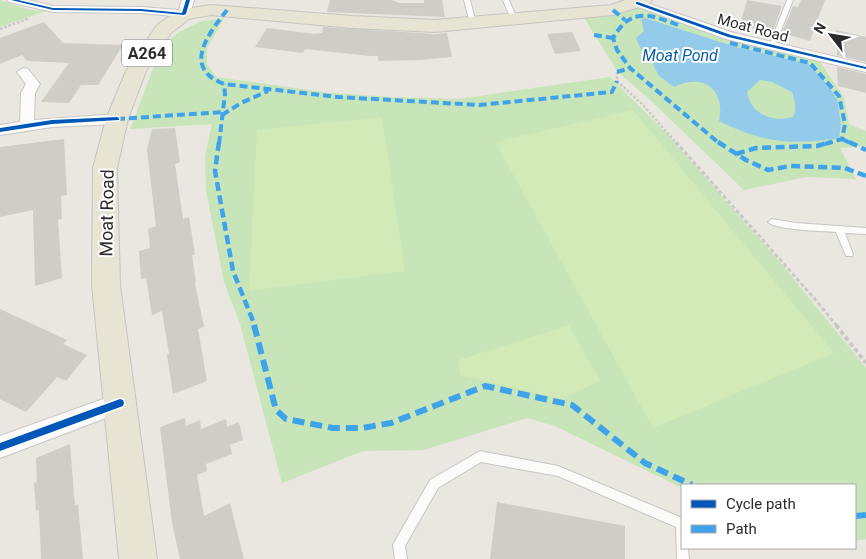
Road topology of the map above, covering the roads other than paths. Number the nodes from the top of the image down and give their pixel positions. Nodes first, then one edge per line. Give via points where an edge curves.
1 (13, 0) edge
2 (467, 0) edge
3 (790, 0) edge
4 (640, 2) edge
5 (186, 7) edge
6 (510, 9) edge
7 (473, 23) junction
8 (772, 46) junction
9 (866, 68) edge
10 (23, 72) dead end
11 (117, 119) junction
12 (27, 124) junction
13 (0, 130) edge
14 (772, 222) dead end
15 (839, 229) junction
16 (866, 232) edge
17 (848, 254) dead end
18 (120, 404) junction
19 (0, 447) edge
20 (681, 524) edge
21 (138, 559) edge
22 (401, 559) edge

1 - 5 street via 53,9
2 - 7 lane
3 - 8 lane
4 - 6 main road, Moat Road / A264 via 613,10
4 - 8 street, Moat Road via 730,36
5 - 7 main road, Moat Road / A264 via 393,25
5 - 11 main road, Moat Road / A264 via 164,29 145,56
6 - 7 main road, Moat Road / A264
8 - 9 street, Moat Road
10 - 12 street via 33,84 28,93
11 - 12 street
11 - 18 main road, Moat Road / A264 via 105,168 106,275
12 - 13 street
14 - 15 lane
15 - 16 lane
15 - 17 lane
18 - 19 street
18 - 21 main road, Moat Road / A264
20 - 22 lane via 558,471 480,456 434,484 399,545

